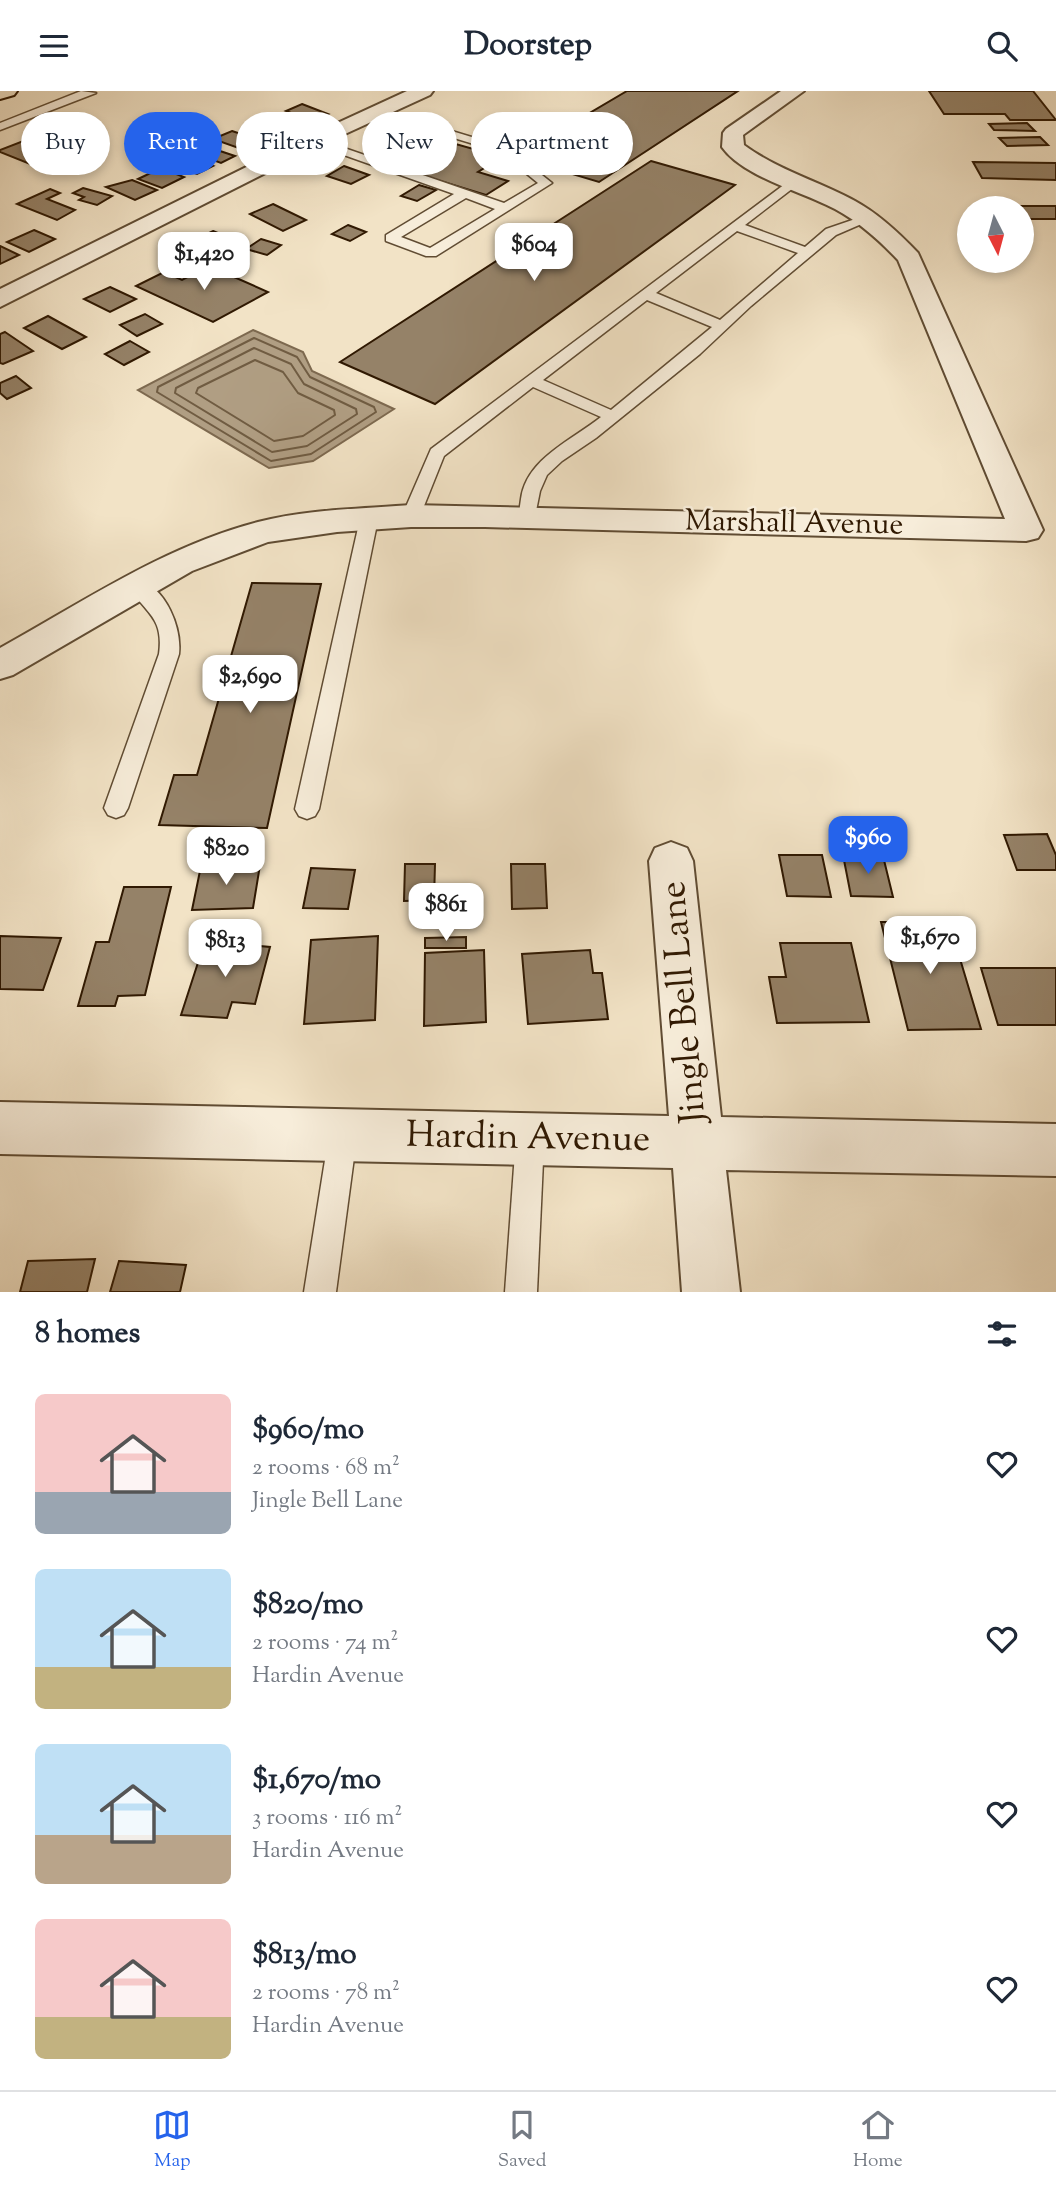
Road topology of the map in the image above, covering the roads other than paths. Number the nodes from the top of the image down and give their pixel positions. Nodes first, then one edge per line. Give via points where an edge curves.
1 (7, 91) edge
2 (86, 91) edge
3 (423, 91) edge
4 (794, 91) edge
5 (0, 93) edge
6 (379, 112) edge
7 (0, 127) edge
8 (457, 135) edge
9 (348, 153) edge
10 (246, 175) edge
11 (793, 182) junction
12 (464, 194) junction
13 (505, 208) junction
14 (867, 219) junction
15 (735, 226) junction
16 (808, 251) junction
17 (646, 294) junction
18 (0, 299) edge
19 (722, 325) junction
20 (531, 381) junction
21 (612, 416) junction
22 (411, 516) junction
23 (528, 517) junction
24 (369, 519) junction
25 (139, 587) junction
26 (0, 665) edge
27 (116, 808) dead end
28 (307, 809) dead end
29 (671, 862) dead end
30 (0, 1128) edge
31 (343, 1135) junction
32 (530, 1139) junction
33 (698, 1142) junction
34 (1056, 1150) edge
35 (320, 1292) edge
36 (521, 1292) edge
37 (711, 1292) edge

1 - 5 main road
2 - 7 lane via 91,93
3 - 6 street
4 - 11 street, Marshall Avenue via 733,133 733,147 753,164
8 - 13 lane via 504,149 546,183
9 - 12 lane
10 - 18 street
11 - 14 street, Marshall Avenue
11 - 15 lane
12 - 13 lane
12 - 13 lane via 391,237 431,253
14 - 16 lane via 831,232
14 - 23 street, Marshall Avenue via 909,258 1026,530
15 - 16 lane
15 - 17 lane
16 - 19 lane
17 - 19 lane
17 - 20 lane
19 - 21 lane
20 - 21 lane
20 - 22 lane via 437,453
21 - 23 lane via 540,473 531,491
22 - 23 street, Marshall Avenue
22 - 24 street, Marshall Avenue
24 - 25 street, Marshall Avenue via 262,532 180,563
24 - 28 lane
25 - 26 street, Marshall Avenue
25 - 27 lane via 169,621 173,636
29 - 33 street, Jingle Bell Lane
30 - 31 street, Hardin Avenue
31 - 32 street, Hardin Avenue
31 - 35 lane
32 - 33 street, Hardin Avenue
32 - 36 lane
33 - 34 street, Hardin Avenue
33 - 37 street, Jingle Bell Lane

